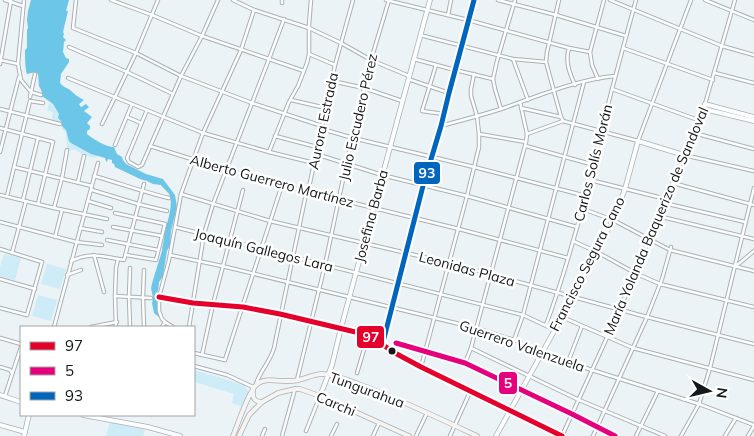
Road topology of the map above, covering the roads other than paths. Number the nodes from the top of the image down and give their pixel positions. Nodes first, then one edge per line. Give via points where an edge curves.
1 (5, 0) edge
2 (24, 0) edge
3 (76, 0) edge
4 (111, 0) edge
5 (158, 0) edge
6 (218, 0) edge
7 (233, 0) edge
8 (311, 0) edge
9 (353, 0) edge
10 (388, 0) edge
11 (430, 0) edge
12 (451, 0) edge
13 (474, 0) edge
14 (498, 0) edge
15 (516, 0) edge
16 (559, 0) edge
17 (604, 0) edge
18 (610, 0) edge
19 (636, 0) edge
20 (691, 0) edge
21 (705, 0) edge
22 (735, 0) edge
23 (11, 1) edge
24 (514, 4) junction
25 (23, 6) junction
26 (254, 10) junction
27 (427, 10) junction
28 (633, 10) junction
29 (732, 11) junction
30 (152, 15) junction
31 (448, 15) junction
32 (556, 15) junction
33 (284, 19) junction
34 (468, 20) junction
35 (754, 20) edge
36 (597, 27) junction
37 (310, 28) junction
38 (680, 28) junction
39 (506, 30) junction
40 (420, 35) junction
41 (202, 36) junction
42 (626, 36) junction
43 (549, 42) junction
44 (341, 43) junction
45 (462, 46) junction
46 (722, 46) junction
47 (69, 47) dead end
48 (569, 48) junction
49 (623, 48) junction
50 (241, 50) junction
51 (590, 52) junction
52 (136, 53) junction
53 (309, 54) junction
54 (499, 55) junction
55 (754, 55) edge
56 (269, 59) junction
57 (414, 59) junction
58 (513, 59) junction
59 (371, 60) junction
60 (0, 61) edge
61 (546, 62) junction
62 (667, 63) junction
63 (18, 64) junction
64 (335, 65) junction
65 (436, 65) junction
66 (455, 70) junction
67 (304, 71) junction
68 (127, 72) junction
69 (715, 73) junction
70 (35, 74) dead end
71 (474, 74) junction
72 (20, 75) junction
73 (181, 76) junction
74 (615, 76) junction
75 (68, 78) dead end
76 (409, 78) junction
77 (493, 79) junction
78 (598, 79) junction
79 (712, 80) junction
80 (332, 81) junction
81 (584, 82) junction
82 (754, 82) edge
83 (575, 85) junction
84 (429, 86) junction
85 (364, 88) junction
86 (612, 89) junction
87 (221, 91) junction
88 (553, 91) junction
89 (31, 92) junction
90 (448, 93) junction
91 (173, 94) junction
92 (41, 96) dead end
93 (115, 97) junction
94 (30, 99) junction
95 (291, 100) junction
96 (528, 100) junction
97 (402, 101) junction
98 (520, 102) junction
99 (43, 103) dead end
100 (252, 103) junction
101 (652, 103) junction
102 (132, 104) junction
103 (704, 106) junction
104 (326, 108) junction
105 (521, 108) junction
106 (0, 109) edge
107 (501, 109) junction
108 (148, 110) junction
109 (10, 111) junction
110 (284, 114) junction
111 (444, 114) junction
112 (26, 116) junction
113 (163, 116) junction
114 (477, 116) junction
115 (127, 117) junction
116 (561, 117) junction
117 (754, 117) edge
118 (699, 120) junction
119 (563, 121) junction
120 (754, 121) edge
121 (141, 123) junction
122 (572, 123) junction
123 (60, 124) dead end
124 (102, 124) dead end
125 (441, 126) junction
126 (322, 127) junction
127 (0, 128) edge
128 (6, 129) junction
129 (602, 131) junction
130 (22, 133) junction
131 (203, 133) junction
132 (479, 134) junction
133 (527, 134) junction
134 (694, 134) junction
135 (275, 136) junction
136 (38, 138) junction
137 (352, 138) junction
138 (638, 141) junction
139 (236, 143) junction
140 (526, 144) junction
141 (115, 145) dead end
142 (150, 146) junction
143 (390, 146) junction
144 (317, 147) junction
145 (754, 149) edge
146 (0, 150) edge
147 (67, 150) dead end
148 (269, 152) junction
149 (316, 154) junction
150 (684, 155) junction
151 (84, 156) dead end
152 (431, 157) junction
153 (564, 157) junction
154 (194, 160) junction
155 (98, 163) dead end
156 (314, 163) junction
157 (346, 164) junction
158 (594, 165) junction
159 (14, 167) junction
160 (474, 167) junction
161 (227, 170) junction
162 (30, 171) junction
163 (754, 171) edge
164 (45, 174) junction
165 (382, 175) junction
166 (94, 176) junction
167 (62, 178) junction
168 (516, 178) junction
169 (590, 180) junction
170 (78, 182) junction
171 (672, 182) junction
172 (144, 184) dead end
173 (282, 185) junction
174 (423, 186) junction
175 (92, 188) junction
176 (556, 188) junction
177 (754, 188) edge
178 (243, 190) dead end
179 (625, 190) junction
180 (142, 192) junction
181 (308, 192) junction
182 (181, 194) junction
183 (0, 195) edge
184 (7, 196) junction
185 (467, 196) junction
186 (586, 196) junction
187 (168, 198) dead end
188 (666, 198) junction
189 (339, 200) junction
190 (24, 201) junction
191 (88, 201) junction
192 (664, 202) junction
193 (38, 204) junction
194 (138, 204) junction
195 (213, 204) junction
196 (750, 204) junction
197 (754, 205) edge
198 (373, 207) junction
199 (54, 208) junction
200 (110, 208) dead end
201 (508, 208) junction
202 (583, 209) junction
203 (62, 210) junction
204 (167, 211) dead end
205 (237, 211) junction
206 (115, 213) dead end
207 (84, 214) junction
208 (658, 216) junction
209 (135, 218) junction
210 (414, 218) junction
211 (548, 218) junction
212 (106, 219) dead end
213 (613, 220) junction
214 (270, 221) junction
215 (0, 222) edge
216 (745, 222) junction
217 (19, 227) junction
218 (113, 227) dead end
219 (175, 227) junction
220 (577, 227) junction
221 (80, 228) junction
222 (299, 228) junction
223 (458, 228) junction
224 (132, 231) junction
225 (102, 232) dead end
226 (204, 234) junction
227 (162, 236) junction
228 (331, 236) junction
229 (742, 236) junction
230 (55, 237) junction
231 (649, 239) junction
232 (754, 239) edge
233 (107, 240) dead end
234 (500, 240) junction
235 (229, 241) junction
236 (573, 241) junction
237 (76, 242) junction
238 (364, 243) junction
239 (129, 245) junction
240 (102, 246) dead end
241 (671, 248) junction
242 (0, 249) edge
243 (261, 249) junction
244 (158, 250) junction
245 (539, 251) junction
246 (12, 252) junction
247 (597, 252) junction
248 (754, 252) edge
249 (405, 254) junction
250 (94, 255) junction
251 (126, 255) junction
252 (170, 255) junction
253 (292, 257) junction
254 (568, 258) junction
255 (118, 259) junction
256 (72, 261) junction
257 (200, 261) junction
258 (449, 263) junction
259 (325, 265) junction
260 (222, 266) junction
261 (735, 266) junction
262 (130, 268) dead end
263 (81, 270) dead end
264 (144, 270) dead end
265 (754, 271) edge
266 (355, 273) junction
267 (634, 273) junction
268 (254, 274) junction
269 (67, 275) junction
270 (490, 275) junction
271 (0, 279) edge
272 (287, 283) junction
273 (398, 284) junction
274 (660, 284) junction
275 (530, 286) junction
276 (34, 289) junction
277 (319, 290) junction
278 (104, 292) dead end
279 (558, 293) junction
280 (441, 295) junction
281 (115, 296) junction
282 (129, 297) junction
283 (159, 297) junction
284 (349, 297) junction
285 (573, 297) junction
286 (143, 298) junction
287 (151, 298) dead end
288 (727, 300) junction
289 (193, 303) junction
290 (212, 304) junction
291 (482, 305) junction
292 (243, 307) junction
293 (392, 307) junction
294 (754, 307) edge
295 (0, 308) edge
296 (620, 309) junction
297 (280, 314) junction
298 (523, 315) junction
299 (562, 317) junction
300 (647, 317) junction
301 (435, 318) junction
302 (116, 322) junction
303 (165, 322) junction
304 (312, 322) junction
305 (546, 325) junction
306 (54, 326) edge
307 (96, 326) edge
308 (116, 326) edge
309 (130, 326) edge
310 (144, 326) edge
311 (163, 326) edge
312 (171, 326) edge
313 (189, 326) edge
314 (582, 326) junction
315 (340, 328) junction
316 (476, 328) junction
317 (555, 330) junction
318 (368, 336) junction
319 (718, 336) junction
320 (607, 337) junction
321 (0, 338) edge
322 (514, 340) junction
323 (396, 343) dead end
324 (754, 344) edge
325 (20, 345) edge
326 (382, 346) junction
327 (20, 348) edge
328 (471, 348) junction
329 (633, 348) junction
330 (426, 351) junction
331 (195, 353) edge
332 (542, 353) junction
333 (202, 355) junction
334 (568, 362) junction
335 (465, 363) junction
336 (195, 366) edge
337 (0, 367) edge
338 (421, 368) junction
339 (710, 368) junction
340 (592, 370) junction
341 (12, 373) junction
342 (357, 373) dead end
343 (329, 375) junction
344 (529, 376) junction
345 (619, 379) junction
346 (297, 380) junction
347 (754, 380) edge
348 (254, 388) junction
349 (295, 389) junction
350 (522, 389) junction
351 (471, 391) junction
352 (658, 391) junction
353 (2, 396) edge
354 (320, 396) junction
355 (578, 400) junction
356 (20, 402) edge
357 (262, 402) junction
358 (246, 404) junction
359 (699, 404) junction
360 (254, 409) junction
361 (511, 410) junction
362 (605, 410) junction
363 (427, 413) junction
364 (572, 414) junction
365 (29, 416) edge
366 (89, 416) edge
367 (736, 418) junction
368 (379, 422) junction
369 (337, 424) dead end
370 (0, 425) edge
371 (754, 425) edge
372 (455, 426) junction
373 (641, 426) junction
374 (597, 427) junction
375 (264, 429) dead end
376 (306, 430) dead end
377 (25, 434) edge
378 (180, 436) edge
379 (233, 436) edge
380 (239, 436) edge
381 (262, 436) edge
382 (282, 436) edge
383 (330, 436) edge
384 (373, 436) edge
385 (409, 436) edge
386 (416, 436) edge
387 (450, 436) edge
388 (477, 436) edge
389 (496, 436) edge
390 (562, 436) edge
391 (593, 436) edge
392 (615, 436) edge
393 (636, 436) edge
394 (665, 436) edge
395 (681, 436) edge
396 (726, 436) edge
397 (748, 436) edge

1 - 23 street
2 - 25 street
3 - 52 street via 73,28
4 - 30 street
5 - 30 street
6 - 41 street
7 - 26 street
8 - 37 street
9 - 44 street, Aurora Estrada
10 - 27 street
10 - 59 street, Julio Escudero Pérez
11 - 27 street, Josefina Barba
12 - 31 street
13 - 34 street
14 - 24 street
15 - 24 street
16 - 32 street
17 - 36 street
18 - 28 street
19 - 28 street, Carlos Solís Morán
20 - 38 street, Francisco Segura Cano
21 - 29 street
22 - 29 street, María Yolanda Baquerizo de Sandoval
23 - 25 street
23 - 60 street
24 - 32 street
24 - 39 street
25 - 63 street
26 - 33 street
26 - 50 street
27 - 31 street
27 - 40 street, Josefina Barba
28 - 38 street
28 - 42 street, Carlos Solís Morán
29 - 35 street
29 - 46 street, María Yolanda Baquerizo de Sandoval
30 - 41 street
30 - 52 street
31 - 34 street
32 - 36 street
32 - 43 street
33 - 37 street
33 - 56 street
34 - 39 street
34 - 45 street
36 - 42 street
36 - 51 street
37 - 44 street
37 - 53 street
38 - 46 street
38 - 62 street, Francisco Segura Cano
39 - 43 street
39 - 54 street
40 - 45 street
40 - 57 street, Josefina Barba
41 - 50 street
41 - 73 street
42 - 49 street, Carlos Solís Morán
43 - 48 street
43 - 61 street
44 - 59 street
44 - 64 street, Aurora Estrada
45 - 54 street
45 - 66 street
46 - 55 street
46 - 69 street, María Yolanda Baquerizo de Sandoval
47 - 68 street
48 - 51 street
48 - 83 street via 568,67
49 - 62 street
49 - 74 street, Carlos Solís Morán
50 - 56 street
50 - 87 street
51 - 78 street
52 - 68 street
52 - 73 street
53 - 64 street
53 - 67 street
54 - 58 street
54 - 77 street
56 - 67 street
56 - 100 street
57 - 65 street
57 - 76 street, Josefina Barba
58 - 61 street
58 - 96 street
59 - 76 street
59 - 85 street, Julio Escudero Pérez
60 - 63 street
61 - 88 street
62 - 79 street
62 - 101 street, Francisco Segura Cano
63 - 72 street
64 - 80 street, Aurora Estrada
65 - 66 street
65 - 84 street
66 - 71 street
66 - 90 street
67 - 95 street
68 - 91 street
68 - 93 street
69 - 79 street, María Yolanda Baquerizo de Sandoval
69 - 82 street
70 - 89 street
71 - 77 street
71 - 114 street via 471,96
72 - 89 street
72 - 109 street
73 - 87 street
73 - 91 street
74 - 78 street
74 - 86 street, Carlos Solís Morán
75 - 93 street
76 - 84 street
76 - 97 street, Josefina Barba
77 - 107 street
78 - 81 street
79 - 103 street, María Yolanda Baquerizo de Sandoval
80 - 85 street
80 - 104 street, Aurora Estrada
81 - 83 street
81 - 122 street
83 - 88 street
84 - 90 street
84 - 111 street via 422,111
85 - 97 street
85 - 137 street, Julio Escudero Pérez
86 - 101 street
86 - 129 street, Carlos Solís Morán
87 - 100 street
87 - 131 street
88 - 96 street
88 - 116 street
89 - 92 street
89 - 94 street
90 - 111 street
91 - 113 street
93 - 102 street
93 - 124 street
94 - 99 street
94 - 112 street
95 - 104 street
95 - 110 street
96 - 98 street
97 - 143 street, Josefina Barba
98 - 105 street
98 - 107 street
100 - 110 street
100 - 139 street
101 - 118 street
101 - 138 street, Francisco Segura Cano
102 - 108 street
102 - 115 street
103 - 117 street
103 - 118 street, María Yolanda Baquerizo de Sandoval
103 - 120 street
104 - 126 street, Aurora Estrada
105 - 116 street
105 - 133 street
106 - 109 street
107 - 114 street
108 - 113 street
108 - 121 street
109 - 112 street
109 - 128 street
110 - 126 street
110 - 135 street
111 - 125 street
112 - 123 street
112 - 130 street
113 - 131 street
113 - 142 street
114 - 125 street
114 - 132 street
115 - 121 street
115 - 141 street
116 - 119 street
118 - 134 street, María Yolanda Baquerizo de Sandoval
119 - 122 street
119 - 133 street
121 - 142 street via 127,157 129,162 140,167
122 - 129 street
122 - 153 street
125 - 152 street
126 - 137 street
126 - 144 street, Aurora Estrada
127 - 128 street
128 - 130 street
128 - 146 street
129 - 138 street
129 - 158 street, Carlos Solís Morán
130 - 136 street
130 - 159 street
131 - 139 street
131 - 154 street
132 - 140 street
132 - 160 street
133 - 140 street
134 - 145 street
134 - 150 street, María Yolanda Baquerizo de Sandoval
135 - 144 street
135 - 148 street
136 - 162 street
136 - 164 street via 53,142
137 - 143 street
137 - 157 street, Julio Escudero Pérez
138 - 150 street
138 - 179 street, Francisco Segura Cano
139 - 148 street
139 - 161 street
140 - 153 street
140 - 168 street
142 - 154 street, Alberto Guerrero Martínez
143 - 152 street
143 - 165 street, Josefina Barba
144 - 149 street, Aurora Estrada
147 - 167 street
148 - 156 street
149 - 156 street, Aurora Estrada
149 - 157 street
150 - 163 street
150 - 171 street, María Yolanda Baquerizo de Sandoval
151 - 170 street
152 - 160 street
152 - 174 street
153 - 158 street
153 - 176 street
154 - 161 street, Alberto Guerrero Martínez
154 - 182 street
155 - 166 street
156 - 181 street, Aurora Estrada
157 - 165 street
157 - 189 street, Julio Escudero Pérez
158 - 169 street, Carlos Solís Morán
159 - 162 street
159 - 184 street
160 - 168 street
160 - 185 street
161 - 173 street, Alberto Guerrero Martínez
161 - 195 street
162 - 164 street
162 - 190 street
164 - 167 street
164 - 193 street
165 - 174 street
165 - 198 street, Josefina Barba
166 - 175 street
166 - 180 street
167 - 170 street
167 - 199 street
168 - 176 street
168 - 201 street
169 - 179 street
169 - 186 street, Carlos Solís Morán
170 - 175 street
171 - 188 street, María Yolanda Baquerizo de Sandoval
171 - 196 street
172 - 180 street
173 - 181 street, Alberto Guerrero Martínez
173 - 214 street
174 - 185 street
174 - 210 street
175 - 191 street
175 - 194 street
176 - 186 street
176 - 211 street
177 - 196 street
178 - 205 street
179 - 188 street
179 - 213 street, Francisco Segura Cano
180 - 187 street
180 - 194 street
181 - 189 street, Alberto Guerrero Martínez
181 - 222 street, Aurora Estrada
182 - 195 street, Leonidas Plaza
182 - 219 street
183 - 184 street
184 - 190 street
185 - 201 street
185 - 223 street
186 - 202 street, Carlos Solís Morán
188 - 192 street, María Yolanda Baquerizo de Sandoval
189 - 198 street, Alberto Guerrero Martínez
189 - 228 street, Julio Escudero Pérez
190 - 193 street
190 - 217 street
191 - 200 street
191 - 207 street
192 - 208 street, María Yolanda Baquerizo de Sandoval
192 - 216 street
193 - 199 street
194 - 204 street
194 - 209 street
195 - 205 street, Leonidas Plaza
195 - 226 street
196 - 197 street
196 - 216 street
198 - 210 street, Alberto Guerrero Martínez
198 - 238 street, Josefina Barba
199 - 203 street
201 - 211 street
201 - 234 street
202 - 213 street
202 - 220 street, Carlos Solís Morán
203 - 207 street
203 - 230 street
205 - 214 street, Leonidas Plaza
205 - 235 street
206 - 209 street
207 - 212 street
207 - 221 street
208 - 229 street
208 - 231 street, María Yolanda Baquerizo de Sandoval
209 - 224 street
209 - 227 street via 165,224
210 - 223 street, Alberto Guerrero Martínez
210 - 249 street
211 - 220 street
211 - 245 street
213 - 231 street
213 - 247 street, Francisco Segura Cano
214 - 222 street, Leonidas Plaza
214 - 243 street
215 - 217 street
216 - 229 street
217 - 230 street
217 - 246 street
218 - 224 street
219 - 226 street, Joaquín Gallegos Lara
219 - 252 street
220 - 236 street, Carlos Solís Morán
221 - 225 street
221 - 237 street
222 - 228 street, Leonidas Plaza
222 - 253 street, Aurora Estrada
223 - 234 street, Alberto Guerrero Martínez
223 - 258 street
224 - 227 street
224 - 239 street
226 - 235 street, Joaquín Gallegos Lara
226 - 257 street
227 - 244 street
228 - 238 street, Leonidas Plaza
228 - 259 street, Julio Escudero Pérez
229 - 232 street
229 - 261 street
230 - 237 street
231 - 241 street
231 - 267 street, María Yolanda Baquerizo de Sandoval
233 - 239 street
234 - 245 street, Alberto Guerrero Martínez
234 - 270 street
235 - 243 street, Joaquín Gallegos Lara
235 - 260 street
236 - 247 street
236 - 254 street, Carlos Solís Morán
237 - 240 street
237 - 256 street
238 - 249 street, Leonidas Plaza
238 - 266 street, Josefina Barba
239 - 244 street
239 - 251 street
241 - 261 street
241 - 274 street
242 - 246 street
243 - 253 street, Joaquín Gallegos Lara
243 - 268 street
244 - 251 street via 156,260
245 - 254 street, Alberto Guerrero Martínez
245 - 275 street
246 - 276 street via 42,262
247 - 267 street
247 - 285 street, Francisco Segura Cano
248 - 261 street
249 - 258 street, Leonidas Plaza
249 - 273 street
250 - 255 street
250 - 256 street
250 - 278 street
251 - 255 street via 124,260
252 - 257 street, Guerrero Valenzuela
252 - 283 street
253 - 259 street, Joaquín Gallegos Lara
253 - 272 street, Aurora Estrada
254 - 279 street, Carlos Solís Morán
255 - 281 street
256 - 269 street
257 - 260 street, Guerrero Valenzuela
257 - 289 street
258 - 270 street, Leonidas Plaza
258 - 280 street
259 - 266 street, Joaquín Gallegos Lara
259 - 277 street, Julio Escudero Pérez
260 - 268 street, Guerrero Valenzuela
260 - 290 street
261 - 265 street
261 - 288 street
262 - 282 street
263 - 269 street
264 - 286 street
266 - 273 street, Joaquín Gallegos Lara
266 - 284 street, Josefina Barba
267 - 274 street
267 - 296 street, María Yolanda Baquerizo de Sandoval
268 - 272 street, Guerrero Valenzuela
268 - 292 street
269 - 306 street
270 - 275 street, Leonidas Plaza
270 - 291 street
271 - 276 street
272 - 277 street, Guerrero Valenzuela
272 - 297 street, Aurora Estrada
273 - 280 street, Joaquín Gallegos Lara
273 - 293 street
274 - 288 street
274 - 300 street
275 - 279 street, Leonidas Plaza
275 - 298 street
276 - 295 street via 27,315
277 - 284 street, Guerrero Valenzuela
277 - 304 street, Julio Escudero Pérez
279 - 285 street, Leonidas Plaza
279 - 305 street, Carlos Solís Morán
280 - 291 street, Joaquín Gallegos Lara
280 - 301 street
281 - 282 street
281 - 302 street
282 - 286 street
282 - 309 street
283 - 289 street
283 - 303 street via 159,311
284 - 293 street, Guerrero Valenzuela
284 - 315 street, Josefina Barba
285 - 296 street, Leonidas Plaza
285 - 299 street, Francisco Segura Cano
286 - 287 street
286 - 310 street
288 - 294 street
288 - 319 street
289 - 290 street
289 - 313 street
290 - 292 street
290 - 333 street
291 - 298 street, Joaquín Gallegos Lara
291 - 316 street
292 - 297 street
292 - 333 street via 225,360
293 - 301 street, Guerrero Valenzuela
293 - 326 street
296 - 300 street, Leonidas Plaza
296 - 320 street, María Yolanda Baquerizo de Sandoval
297 - 304 street
297 - 348 street, Aurora Estrada via 272,354
298 - 305 street, Joaquín Gallegos Lara
298 - 322 street
299 - 314 street
299 - 317 street, Francisco Segura Cano
300 - 319 street, Leonidas Plaza
300 - 329 street
301 - 316 street, Guerrero Valenzuela
301 - 330 street
302 - 307 street
302 - 308 street
303 - 311 street
303 - 312 street
304 - 315 street
304 - 346 street, Julio Escudero Pérez
305 - 317 street, Joaquín Gallegos Lara
314 - 320 street
314 - 334 street
315 - 318 street
315 - 343 street, Josefina Barba
316 - 322 street, Guerrero Valenzuela
316 - 328 street
317 - 332 street, Francisco Segura Cano
318 - 326 street
318 - 342 street
319 - 324 street, Leonidas Plaza
319 - 339 street
320 - 329 street
320 - 340 street, María Yolanda Baquerizo de Sandoval
321 - 325 street
322 - 332 street, Guerrero Valenzuela
323 - 330 street
326 - 338 street
327 - 341 street
328 - 335 street
328 - 344 street
329 - 339 street
329 - 345 street
330 - 335 street
330 - 338 street
331 - 333 street
332 - 334 street, Guerrero Valenzuela
332 - 344 street, Francisco Segura Cano
334 - 340 street, Guerrero Valenzuela
335 - 350 street
336 - 348 street via 227,375
337 - 341 street
338 - 351 street
339 - 347 street
339 - 359 street
340 - 345 street, Guerrero Valenzuela
340 - 355 street, María Yolanda Baquerizo de Sandoval
341 - 353 street
343 - 346 main road, Tungurahua
343 - 354 street, Josefina Barba
343 - 363 main road, Tungurahua
344 - 350 street, Francisco Segura Cano
344 - 355 street
345 - 352 street, Guerrero Valenzuela
345 - 362 street
346 - 348 main road, Tungurahua via 268,380
348 - 357 main road via 252,396
348 - 358 main road
349 - 354 main road, Carchi
349 - 357 main road via 278,393
349 - 382 street
350 - 361 street, Francisco Segura Cano
350 - 364 street
351 - 361 street
351 - 372 street
352 - 359 street, Guerrero Valenzuela
352 - 373 street
353 - 356 street
354 - 368 main road, Carchi
354 - 376 street, Josefina Barba
355 - 362 street
355 - 364 street, María Yolanda Baquerizo de Sandoval
357 - 360 main road
358 - 360 main road
358 - 379 main road
359 - 367 street, Guerrero Valenzuela
359 - 395 street
360 - 380 main road
361 - 389 street, Francisco Segura Cano
361 - 390 street
362 - 373 street
362 - 374 street
363 - 372 main road, Tungurahua
363 - 386 street
364 - 374 street
364 - 390 street, María Yolanda Baquerizo de Sandoval
365 - 377 street
366 - 378 street
367 - 371 street, Guerrero Valenzuela
367 - 396 street
368 - 384 street
368 - 385 main road, Carchi
369 - 383 street
370 - 377 street
371 - 397 street
372 - 387 street
372 - 388 main road, Tungurahua
373 - 393 street
373 - 394 street
374 - 391 street
374 - 392 street
375 - 381 street

